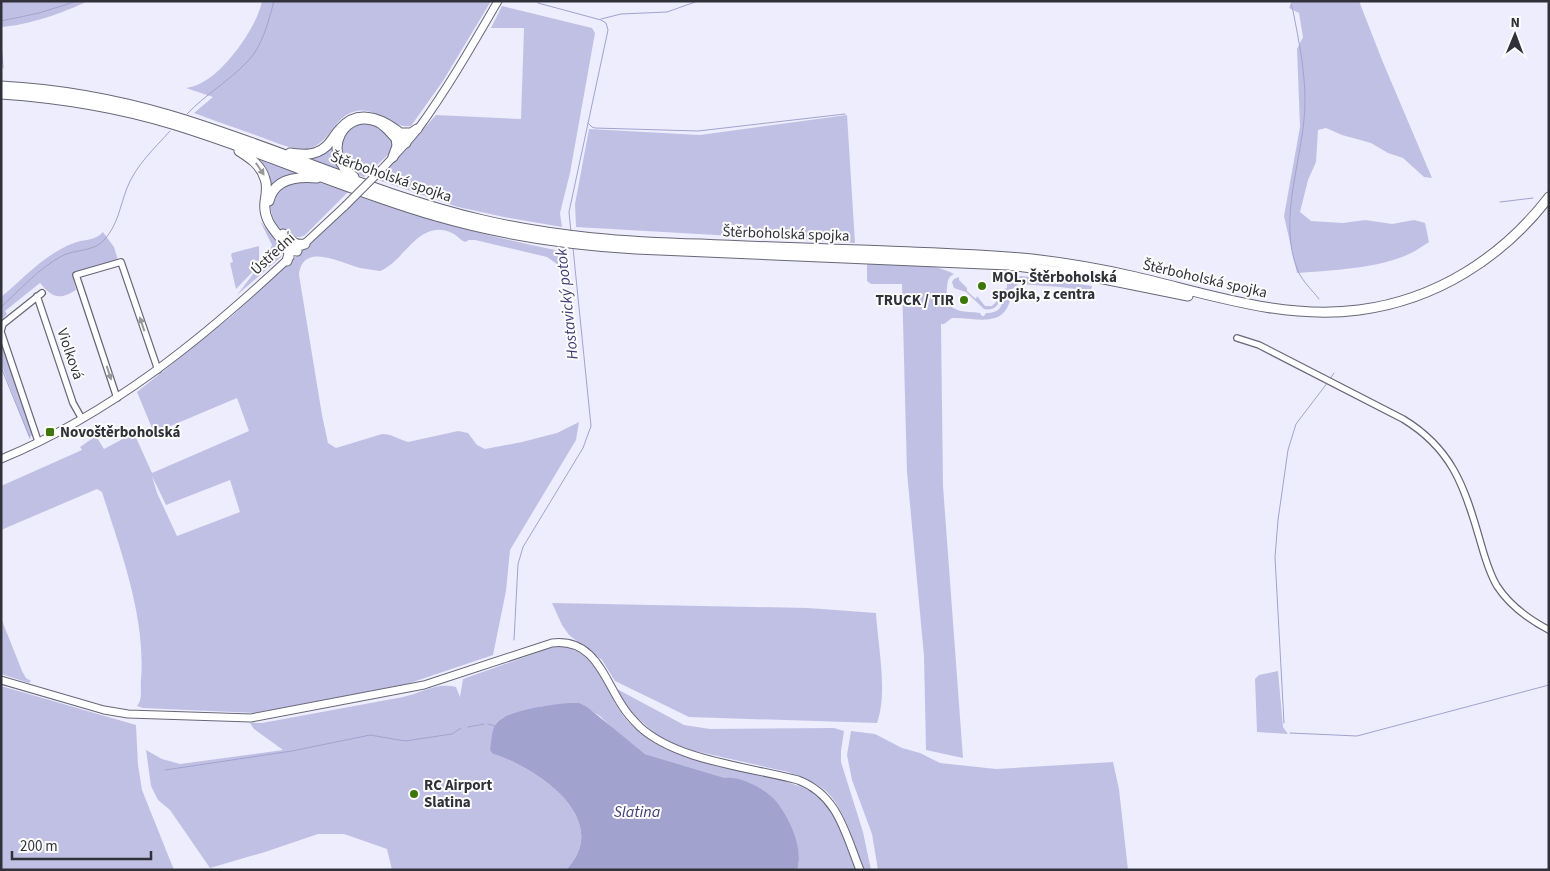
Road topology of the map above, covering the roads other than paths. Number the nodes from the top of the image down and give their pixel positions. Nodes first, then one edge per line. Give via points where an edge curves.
1 (498, 1) edge
2 (1, 86) edge
3 (1, 94) edge
4 (417, 130) junction
5 (398, 135) junction
6 (222, 140) junction
7 (406, 143) junction
8 (271, 150) junction
9 (393, 157) junction
10 (334, 181) junction
11 (374, 187) junction
12 (1549, 197) edge
13 (1549, 207) edge
14 (564, 239) junction
15 (305, 244) joint
16 (292, 247) junction
17 (286, 261) joint
18 (1462, 278) junction
19 (1, 331) edge
20 (1237, 338) dead end
21 (158, 370) junction
22 (117, 398) junction
23 (82, 419) junction
24 (38, 442) junction
25 (1, 459) edge
26 (1549, 630) edge
27 (1, 680) edge
28 (860, 870) edge

1 - 4 street, Ústřední
2 - 8 highway, Štěrboholská spojka via 69,93 135,106
3 - 6 highway, Štěrboholská spojka via 70,101 126,112
4 - 5 highway
4 - 7 street, Ústřední
5 - 7 highway via 401,143
5 - 8 highway via 379,119 368,116 346,124 330,144 316,153
5 - 9 highway
5 - 11 highway via 375,121 358,120 339,137 337,153 343,166 355,178
6 - 10 highway, Štěrboholská spojka
6 -> 16 highway via 247,156 261,170 267,186 266,217
7 - 9 street, Ústřední
8 - 11 highway, Štěrboholská spojka
9 - 15 street, Ústřední, bridge
10 - 14 highway, Štěrboholská spojka via 462,223 511,234
10 - 16 highway via 296,178 284,181 274,190 268,204 270,218
11 - 14 highway, Štěrboholská spojka via 467,216
12 - 18 highway, Štěrboholská spojka via 1510,240
13 - 18 highway, Štěrboholská spojka via 1504,253
14 - 18 highway, Štěrboholská spojka via 1019,258 1100,270 1248,304 1303,312 1384,306
15 - 16 highway
16 - 17 highway
17 - 21 street, Ústřední
19 - 23 street, Violková via 3,324 39,294 73,403
19 - 24 street, Violková
20 - 26 street via 1259,345 1403,419 1433,442 1450,462 1462,484 1487,565 1497,585 1518,610
21 - 22 street, Ústřední
21 -> 22 street via 121,262 76,275
22 - 23 street, Ústřední
23 - 24 street, Ústřední
24 - 25 street, Ústřední
27 - 28 street via 128,714 251,718 424,685 552,643 565,642 579,647 596,661 622,707 641,728 661,742 695,755 798,780 822,793 835,809

